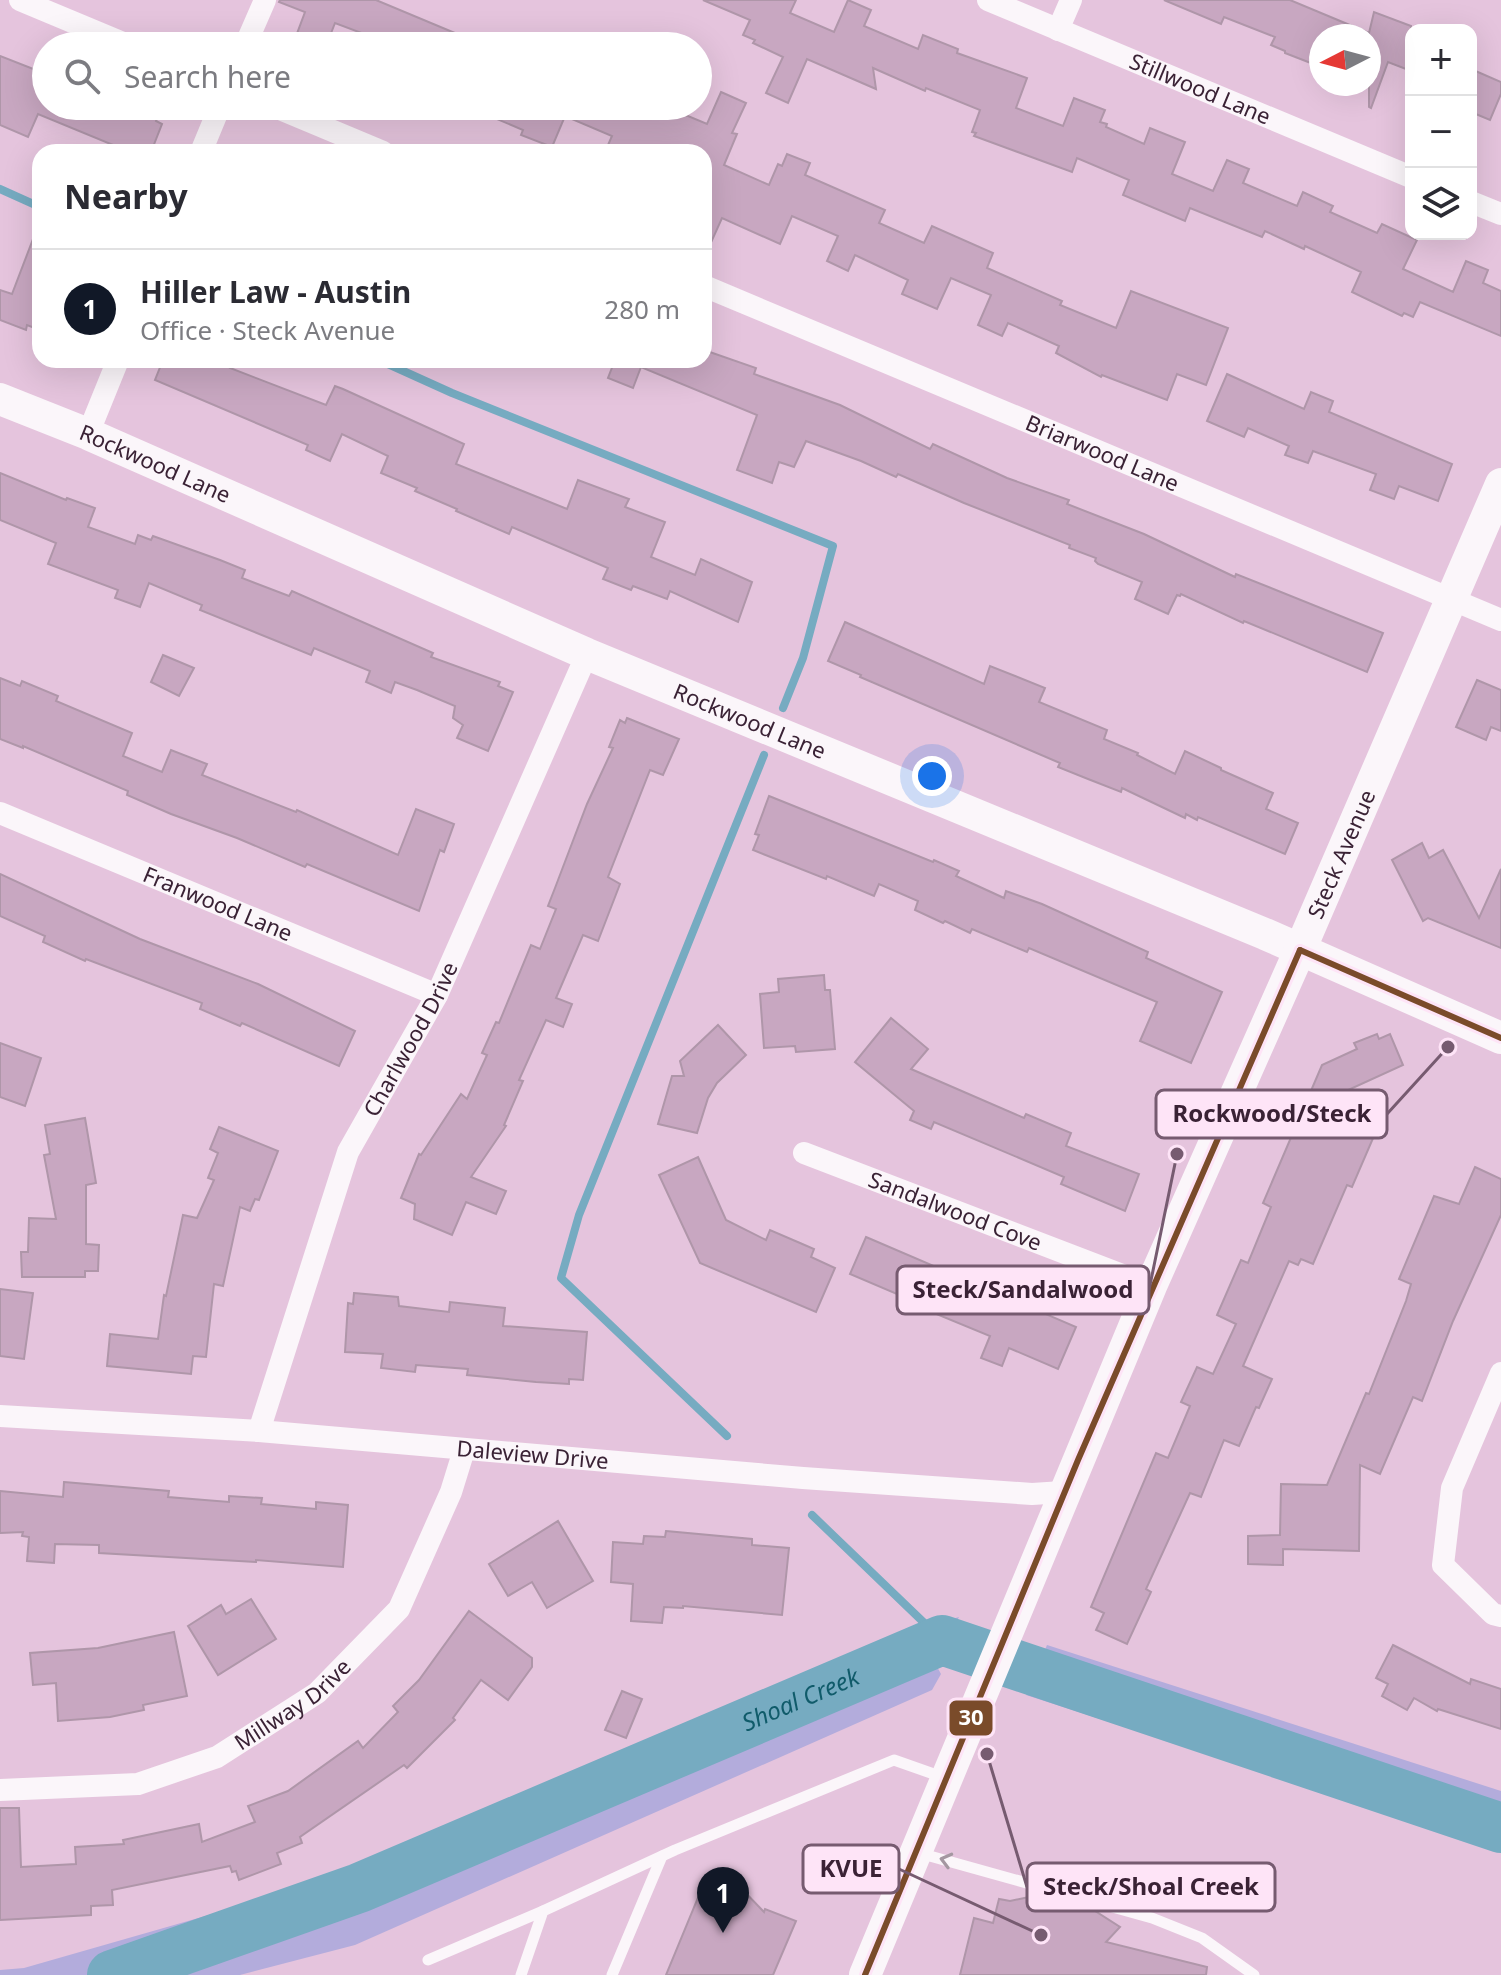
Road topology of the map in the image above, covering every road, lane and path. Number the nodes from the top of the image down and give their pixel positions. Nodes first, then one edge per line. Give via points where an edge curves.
1 (20, 0) edge
2 (265, 0) edge
3 (988, 0) edge
4 (1071, 0) edge
5 (1058, 30) junction
6 (97, 32) edge
7 (251, 32) edge
8 (214, 120) edge
9 (306, 120) edge
10 (204, 144) edge
11 (364, 144) edge
12 (1405, 175) edge
13 (1477, 204) edge
14 (1501, 214) edge
15 (712, 289) edge
16 (115, 368) edge
17 (0, 399) edge
18 (88, 434) junction
19 (1501, 484) edge
20 (1451, 598) junction
21 (1501, 620) edge
22 (587, 654) junction
23 (0, 813) edge
24 (1300, 950) junction
25 (437, 995) junction
26 (1501, 1038) edge
27 (804, 1153) dead end
28 (1151, 1286) junction
29 (1501, 1373) edge
30 (0, 1416) edge
31 (259, 1431) junction
32 (464, 1450) junction
33 (1063, 1492) junction
34 (1501, 1616) edge
35 (945, 1778) junction
36 (0, 1790) edge
37 (915, 1852) junction
38 (662, 1856) junction
39 (543, 1911) junction
40 (428, 1960) dead end
41 (521, 1975) edge
42 (612, 1975) edge
43 (865, 1975) edge
44 (1254, 1975) edge

1 - 6 street
2 - 7 street
3 - 5 street, Stillwood Lane
4 - 5 street
5 - 12 street, Stillwood Lane
8 - 10 street
9 - 11 street
13 - 14 street
15 - 20 street, Briarwood Lane
16 - 18 street
17 - 18 street, Rockwood Lane
18 - 22 street, Rockwood Lane
19 - 20 street, Steck Avenue
20 - 21 street, Briarwood Lane
20 - 24 street, Steck Avenue
22 - 24 street, Rockwood Lane
22 - 25 street, Charlwood Drive
23 - 25 street, Franwood Lane
24 - 26 street, Rockwood Lane
24 - 28 street, Steck Avenue
25 - 31 street, Charlwood Drive via 348,1152
27 - 28 street, Sandalwood Cove
28 - 33 street, Steck Avenue
29 - 34 street via 1452,1488 1443,1565
30 - 31 street, Daleview Drive
31 - 32 street, Daleview Drive
32 - 33 street, Daleview Drive via 1032,1494
32 - 36 street, Millway Drive via 399,1609 317,1693 217,1757 138,1784
33 - 35 street, Steck Avenue
35 - 37 street, Steck Avenue
35 - 38 lane via 894,1760
37 - 43 street, Steck Avenue
44 -> 37 lane via 1202,1938 1152,1918
38 - 39 lane
38 - 42 lane
39 - 40 lane
39 - 41 lane

